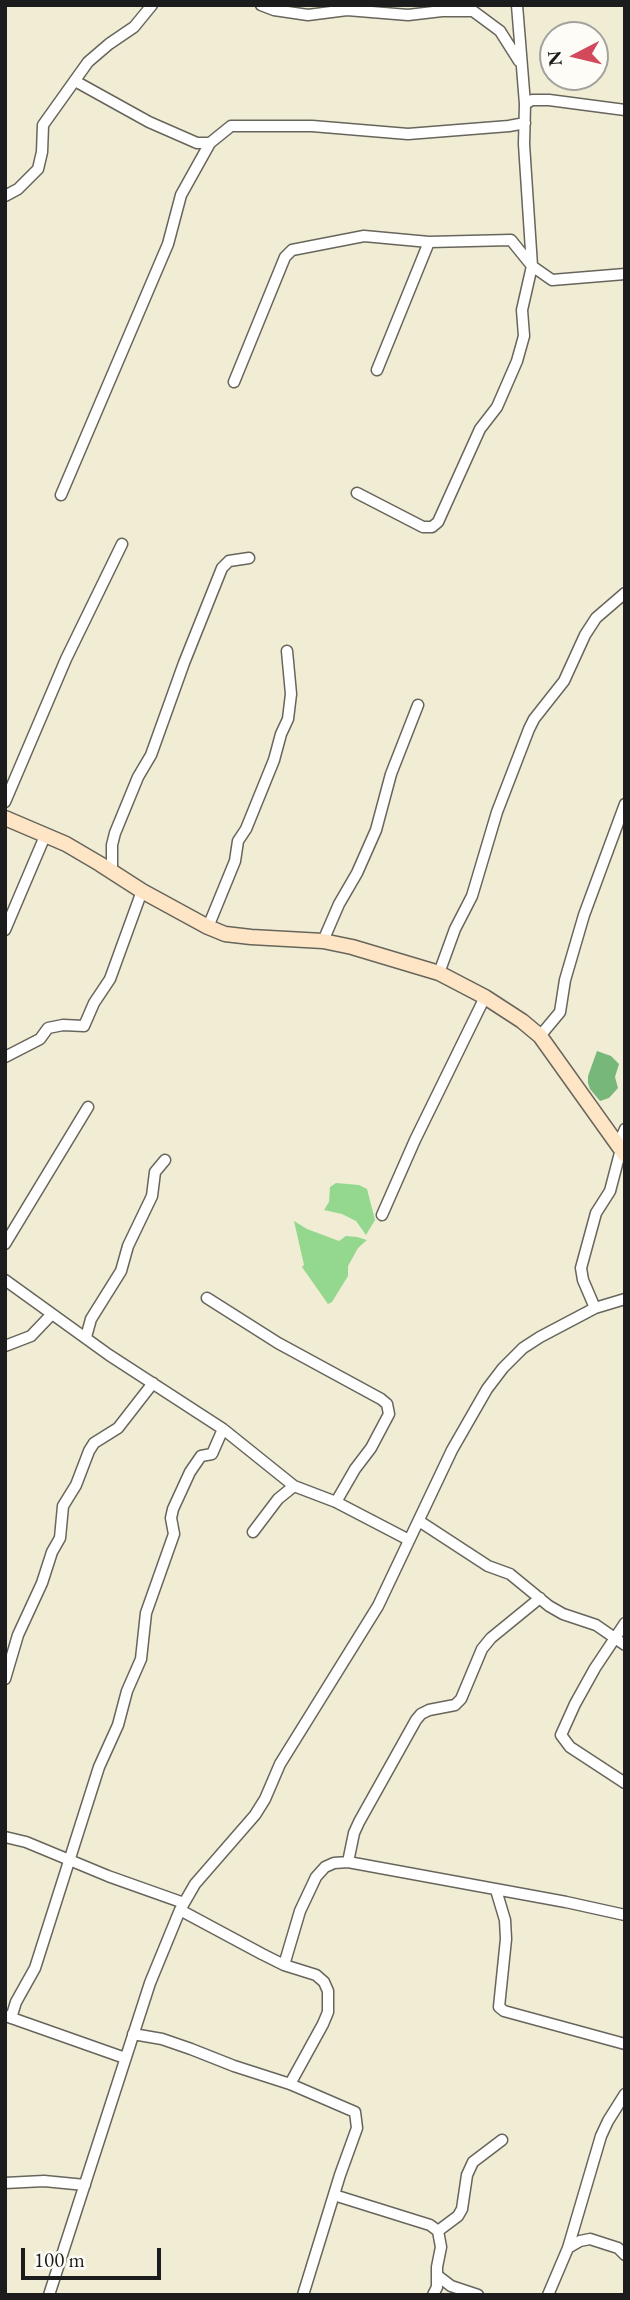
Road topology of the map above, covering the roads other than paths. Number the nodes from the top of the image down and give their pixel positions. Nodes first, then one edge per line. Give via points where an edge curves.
1 (152, 5) edge
2 (261, 5) edge
3 (516, 5) edge
4 (520, 64) junction
5 (75, 80) junction
6 (525, 104) junction
7 (625, 110) edge
8 (525, 123) junction
9 (210, 143) junction
10 (5, 196) edge
11 (429, 242) junction
12 (531, 266) junction
13 (625, 274) edge
14 (377, 370) dead end
15 (234, 382) dead end
16 (357, 493) dead end
17 (61, 495) dead end
18 (122, 544) dead end
19 (248, 558) dead end
20 (625, 593) edge
21 (286, 651) dead end
22 (418, 705) dead end
23 (5, 802) edge
24 (625, 804) edge
25 (5, 818) edge
26 (45, 836) junction
27 (112, 872) junction
28 (142, 891) junction
29 (208, 928) junction
30 (5, 930) edge
31 (323, 941) junction
32 (439, 973) junction
33 (485, 996) junction
34 (541, 1036) junction
35 (5, 1057) edge
36 (88, 1107) dead end
37 (625, 1129) edge
38 (621, 1149) edge
39 (165, 1160) dead end
40 (382, 1215) dead end
41 (5, 1244) edge
42 (5, 1280) edge
43 (207, 1298) dead end
44 (625, 1299) edge
45 (595, 1308) junction
46 (51, 1315) junction
47 (86, 1337) junction
48 (5, 1346) edge
49 (153, 1383) junction
50 (223, 1430) junction
51 (294, 1486) junction
52 (337, 1502) junction
53 (419, 1521) junction
54 (253, 1532) dead end
55 (409, 1540) junction
56 (540, 1598) junction
57 (625, 1623) edge
58 (615, 1641) edge
59 (5, 1679) edge
60 (625, 1783) edge
61 (5, 1837) edge
62 (69, 1860) junction
63 (348, 1862) junction
64 (496, 1890) junction
65 (182, 1907) junction
66 (625, 1915) edge
67 (284, 1965) junction
68 (8, 2017) edge
69 (133, 2034) junction
70 (625, 2044) edge
71 (125, 2058) junction
72 (290, 2084) junction
73 (625, 2094) edge
74 (502, 2140) dead end
75 (5, 2183) edge
76 (85, 2185) junction
77 (334, 2196) junction
78 (438, 2231) junction
79 (568, 2248) junction
80 (625, 2255) edge
81 (438, 2276) junction
82 (48, 2295) edge
83 (303, 2295) edge
84 (433, 2295) edge
85 (478, 2295) edge
86 (548, 2295) edge

1 - 5 street via 134,27 88,62
2 - 4 street via 307,15 347,10 408,15 473,11 500,32
3 - 4 street
4 - 6 street
5 - 9 street via 149,122 197,143
5 - 10 street via 43,125 38,169 18,190
6 - 7 street via 549,100
6 - 8 street
8 - 9 street via 408,134 312,126 231,127
8 - 12 street
9 - 17 street via 181,195 168,244
11 - 12 street via 511,240
11 - 14 street
11 - 15 street via 364,236 292,250 285,257
12 - 13 street via 552,280
12 - 16 street via 517,361 438,522 422,527
18 - 23 street via 66,659
19 - 27 street via 229,561 222,568 151,755 115,833
20 - 32 street via 596,618 564,681 529,729 472,896
21 - 29 street via 291,694 288,719
22 - 31 street via 391,774 376,830
24 - 34 street via 584,915 559,1012
25 - 26 street
26 - 27 street
26 - 30 street
27 - 28 street
28 - 29 street
28 - 35 street via 110,979 84,1026 48,1028 40,1039
29 - 31 street via 251,937
31 - 32 street
32 - 33 street
33 - 34 street
33 - 40 street
34 - 38 street
36 - 41 street
37 - 38 street
38 - 45 street via 610,1191 596,1213 583,1256 583,1280
39 - 47 street via 155,1172 152,1196 121,1271 91,1319
42 - 46 street
43 - 52 street via 387,1404 388,1414 371,1448
44 - 45 street
45 - 53 street via 531,1342 503,1368 452,1450
46 - 47 street
46 - 48 street via 31,1336
47 - 49 street
49 - 50 street
49 - 59 street via 118,1428 89,1451 63,1506 60,1538 18,1635
50 - 51 street
50 - 62 street via 212,1454 201,1456 190,1472 173,1509 174,1534 146,1613 141,1659
51 - 52 street
51 - 54 street
52 - 55 street
53 - 55 street
53 - 56 street via 488,1566 510,1574
55 - 65 street via 378,1606 281,1764 265,1799 207,1868
56 - 58 street via 563,1614 596,1625
56 - 63 street via 482,1649 456,1705 429,1710 416,1720 359,1822
57 - 58 street
58 - 60 street via 595,1668 561,1735 570,1747
61 - 62 street
62 - 65 street
62 - 68 street via 35,1968
63 - 64 street
63 - 67 street via 325,1867 316,1877
64 - 66 street
64 - 70 street via 506,1939 499,2007
65 - 67 street
65 - 69 street
67 - 72 street via 316,1975 328,1991 323,2024
68 - 71 street
69 - 71 street
69 - 72 street via 162,2039
71 - 76 street
72 - 77 street via 355,2112 357,2128
73 - 79 street via 601,2136
74 - 78 street via 473,2162 458,2217
75 - 76 street via 44,2180
76 - 82 street
77 - 78 street
77 - 83 street
78 - 81 street via 442,2247
79 - 80 street via 590,2239
79 - 86 street
81 - 84 street
81 - 85 street

